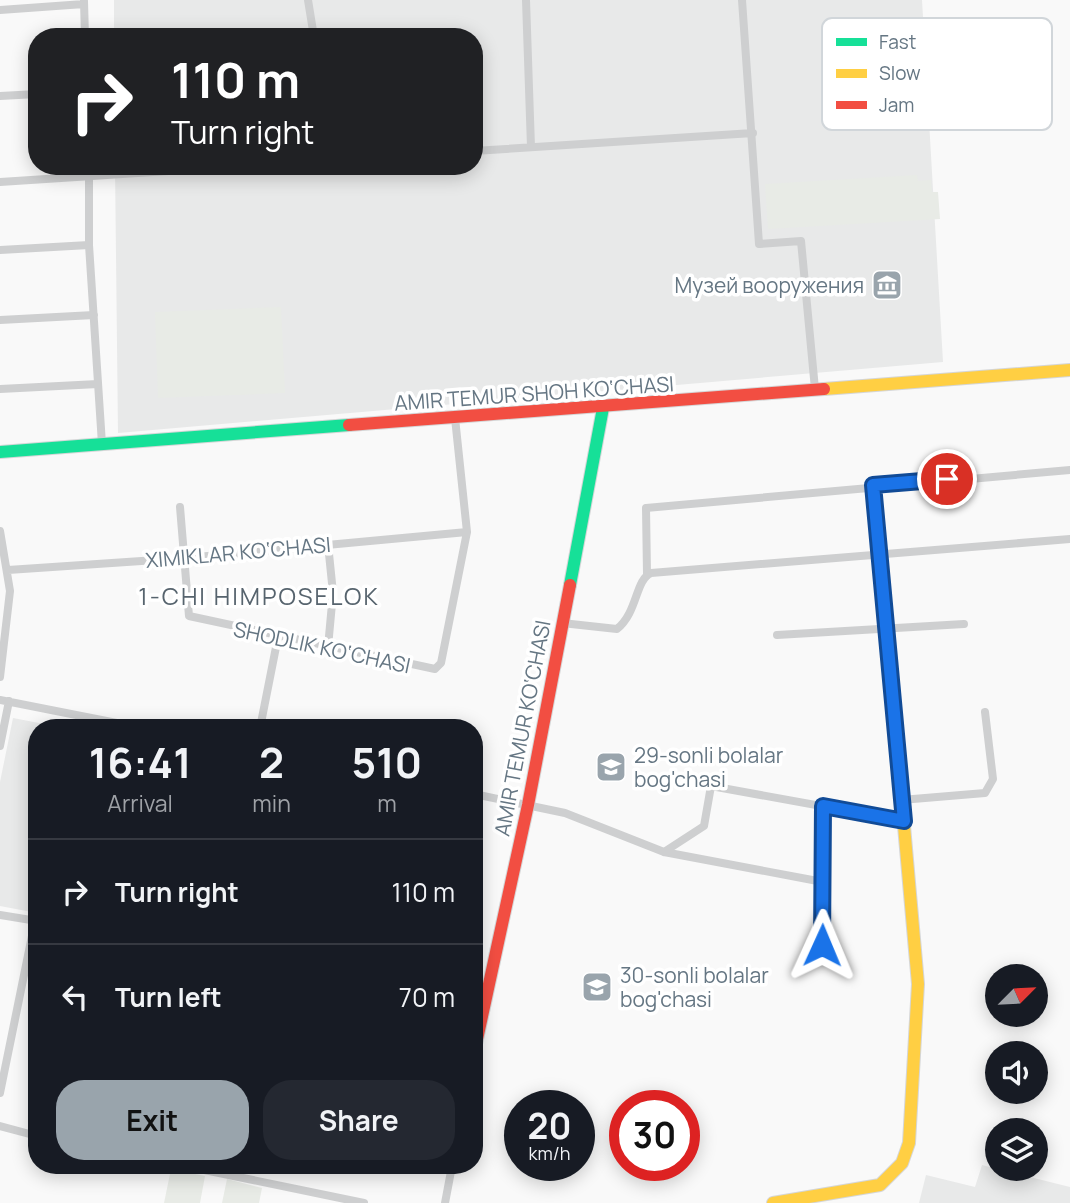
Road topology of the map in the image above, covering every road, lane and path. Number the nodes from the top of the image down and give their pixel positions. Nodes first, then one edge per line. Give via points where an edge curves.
1 (309, 0) edge
2 (526, 0) edge
3 (742, 0) edge
4 (84, 2) edge
5 (0, 10) edge
6 (85, 28) edge
7 (313, 28) edge
8 (28, 94) edge
9 (0, 96) edge
10 (753, 132) junction
11 (531, 147) junction
12 (483, 150) edge
13 (117, 175) edge
14 (89, 177) junction
15 (0, 182) edge
16 (89, 245) junction
17 (0, 250) edge
18 (94, 315) junction
19 (0, 320) edge
20 (1070, 370) edge
21 (99, 384) junction
22 (815, 389) junction
23 (0, 390) edge
24 (603, 408) junction
25 (456, 418) junction
26 (102, 444) junction
27 (0, 452) edge
28 (1070, 470) edge
29 (873, 485) junction
30 (180, 507) dead end
31 (0, 531) edge
32 (467, 532) junction
33 (1070, 539) edge
34 (328, 544) junction
35 (881, 554) junction
36 (186, 558) junction
37 (8, 570) junction
38 (647, 575) junction
39 (562, 623) junction
40 (964, 624) dead end
41 (887, 629) junction
42 (777, 635) dead end
43 (278, 637) junction
44 (328, 647) junction
45 (0, 677) edge
46 (5, 700) edge
47 (985, 712) dead end
48 (98, 719) edge
49 (262, 719) edge
50 (0, 746) edge
51 (483, 796) edge
52 (901, 800) junction
53 (528, 805) junction
54 (823, 806) junction
55 (904, 821) junction
56 (664, 852) junction
57 (823, 882) junction
58 (0, 915) edge
59 (28, 920) edge
60 (822, 945) dead end
61 (28, 959) edge
62 (483, 994) edge
63 (0, 1093) edge
64 (0, 1126) edge
65 (28, 1134) edge
66 (224, 1174) edge
67 (450, 1174) edge
68 (364, 1203) edge
69 (445, 1203) edge
70 (773, 1203) edge

1 - 7 street
2 - 11 street
3 - 10 street
4 - 5 street
4 - 6 street
8 - 9 street
10 - 11 street
10 - 22 street via 759,244 802,241
11 - 12 street
13 - 14 street
14 - 15 street
14 - 16 street
16 - 17 street
16 - 18 street
18 - 19 street
18 - 21 street
20 - 22 street, AMIR TEMUR SHOH KO‘CHASI
21 - 23 street
21 - 26 street
22 - 24 street, AMIR TEMUR SHOH KO‘CHASI
24 - 25 street, AMIR TEMUR SHOH KO‘CHASI
24 - 39 street, AMIR TEMUR KO‘CHASI
25 - 26 street, AMIR TEMUR SHOH KO‘CHASI
25 - 32 street, SHODLIK KO‘CHASI
26 - 27 street, AMIR TEMUR SHOH KO‘CHASI
28 - 29 street
29 - 35 street
29 - 38 street via 646,508
30 - 36 street, SHODLIK KO‘CHASI
31 - 37 street
32 - 34 street, XIMIKLAR KO‘CHASI
32 - 44 street, SHODLIK KO‘CHASI via 441,663 435,669
33 - 35 street
34 - 36 street, XIMIKLAR KO‘CHASI
34 - 44 street via 333,593
35 - 38 street
35 - 41 street
36 - 37 street, XIMIKLAR KO‘CHASI
36 - 43 street, SHODLIK KO‘CHASI via 189,616
37 - 45 street via 10,591
38 - 39 street via 633,611 617,629
39 - 53 street, AMIR TEMUR KO‘CHASI
40 - 41 street
41 - 42 street
41 - 52 street
43 - 44 street, SHODLIK KO‘CHASI
43 - 49 street
46 - 48 street
46 - 50 street
47 - 52 street via 993,779 985,793
51 - 53 street
52 - 55 street
53 - 56 street via 565,813
53 - 62 street, AMIR TEMUR KO‘CHASI
54 - 55 street
54 - 56 street via 712,786 704,825
54 - 57 street
55 - 70 street via 918,984 909,1143 902,1163 880,1185
56 - 57 street
57 - 60 street
58 - 59 street
61 - 63 street
64 - 65 street
66 - 68 street
67 - 69 street

